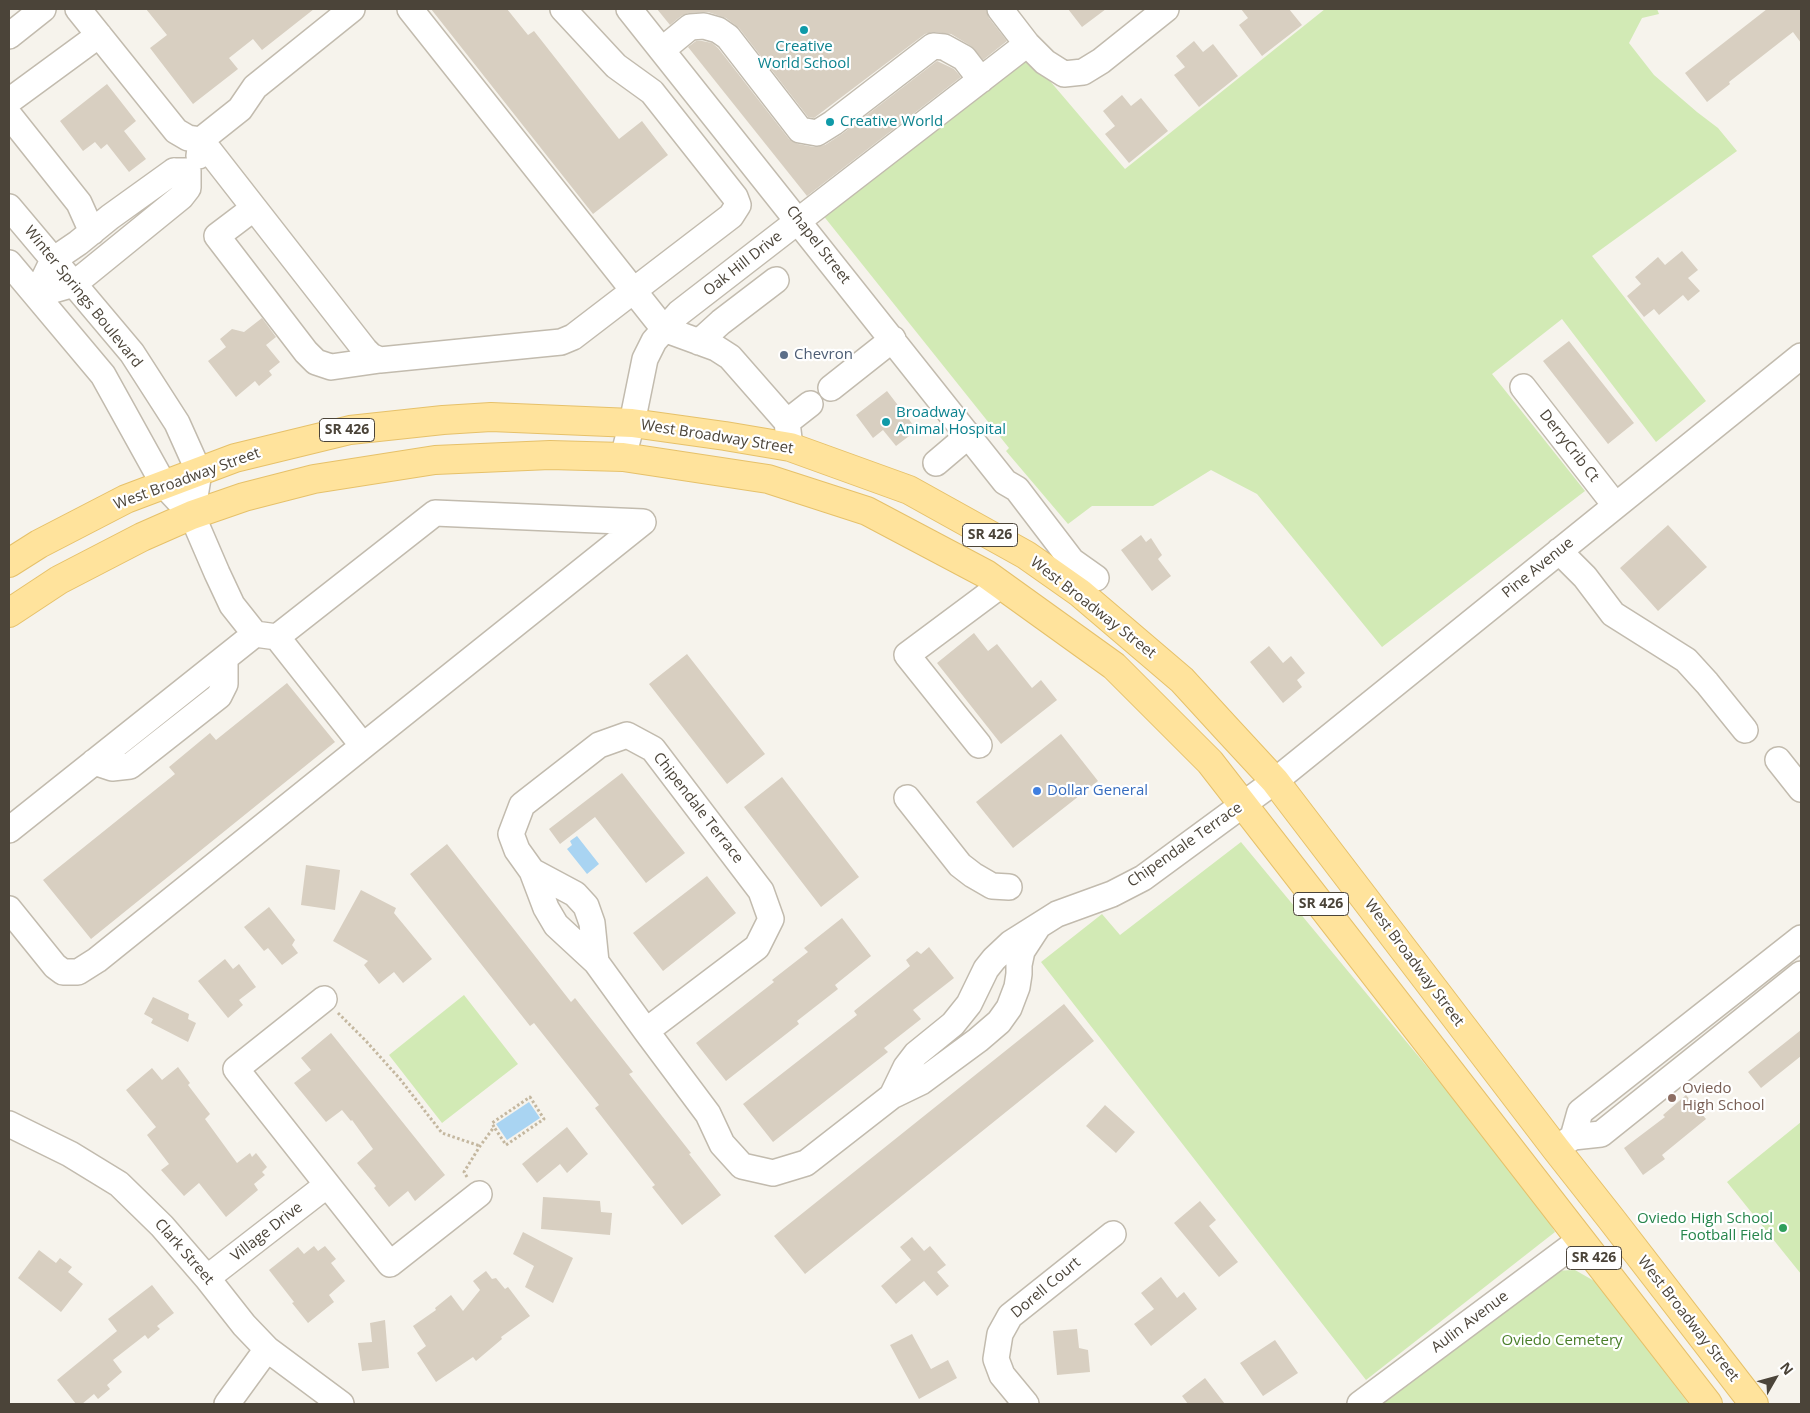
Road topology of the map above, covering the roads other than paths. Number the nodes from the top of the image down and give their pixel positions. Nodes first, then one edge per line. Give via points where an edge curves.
1 (43, 9) edge
2 (78, 9) edge
3 (352, 9) edge
4 (410, 9) edge
5 (563, 9) edge
6 (629, 9) edge
7 (1000, 9) edge
8 (1166, 9) edge
9 (99, 34) junction
10 (9, 36) edge
11 (1027, 44) junction
12 (662, 50) junction
13 (982, 80) junction
14 (9, 101) edge
15 (9, 115) edge
16 (201, 140) junction
17 (188, 171) junction
18 (9, 207) edge
19 (254, 208) junction
20 (799, 220) junction
21 (92, 232) junction
22 (53, 260) junction
23 (9, 263) edge
24 (776, 280) dead end
25 (74, 284) junction
26 (634, 291) junction
27 (36, 296) junction
28 (664, 329) junction
29 (893, 339) junction
30 (699, 342) junction
31 (1801, 356) edge
32 (380, 360) junction
33 (1523, 387) dead end
34 (831, 388) dead end
35 (810, 404) dead end
36 (632, 424) junction
37 (788, 435) junction
38 (968, 435) junction
39 (623, 457) junction
40 (936, 463) dead end
41 (199, 472) junction
42 (164, 485) junction
43 (1615, 505) junction
44 (192, 514) junction
45 (1559, 551) junction
46 (9, 563) edge
47 (1096, 578) dead end
48 (1001, 585) junction
49 (9, 612) edge
50 (266, 635) junction
51 (1744, 730) dead end
52 (979, 745) dead end
53 (363, 746) junction
54 (1778, 760) dead end
55 (1275, 781) junction
56 (1801, 789) edge
57 (907, 798) dead end
58 (1244, 804) junction
59 (9, 830) edge
60 (532, 871) junction
61 (1009, 887) dead end
62 (9, 909) edge
63 (1037, 928) junction
64 (1801, 938) edge
65 (994, 959) junction
66 (596, 962) junction
67 (1019, 974) junction
68 (1801, 974) edge
69 (324, 999) road end
70 (969, 1004) junction
71 (998, 1022) junction
72 (646, 1031) junction
73 (892, 1096) junction
74 (1480, 1111) junction
75 (9, 1124) edge
76 (1564, 1143) junction
77 (327, 1185) junction
78 (479, 1194) road end
79 (1113, 1234) dead end
80 (1580, 1240) junction
81 (1652, 1272) junction
82 (207, 1278) junction
83 (267, 1350) junction
84 (226, 1404) edge
85 (341, 1404) edge
86 (1026, 1404) edge
87 (1360, 1404) edge
88 (1708, 1404) edge
89 (1754, 1404) edge

1 - 10 street
2 - 9 street
3 - 16 street via 254,87 240,109
4 - 26 street
5 - 26 street via 616,66 652,92 738,204 731,216
6 - 12 street, Chapel Street
7 - 11 street
8 - 11 street via 1083,72 1064,74 1045,62
9 - 14 street
9 - 16 street via 176,131 188,138
11 - 13 street, Oak Hill Drive
12 - 13 street via 690,27 718,30 728,37 800,130 817,133 933,46 944,47 964,58
12 - 20 street, Chapel Street
13 - 20 street, Oak Hill Drive
15 - 21 street via 79,203
16 - 17 street via 199,156
16 - 19 street
17 - 21 street via 174,171
17 - 25 street via 188,188 181,197
18 - 22 street, Winter Springs Boulevard
19 - 32 street via 365,350
19 - 32 street via 217,236 306,352 316,362 330,367
20 - 28 street, Oak Hill Drive via 679,313
20 - 29 street, Chapel Street
21 - 22 street
22 - 25 street, Winter Springs Boulevard
22 - 27 street
23 - 27 street
24 - 30 street
25 - 27 street
25 - 41 street, Winter Springs Boulevard via 132,353 177,423
26 - 28 street
26 - 32 street via 573,337 561,342
27 - 42 street via 103,375
28 - 30 street
28 - 36 street, Oak Hill Drive via 645,359
29 - 34 street
29 - 38 street, Chapel Street
30 - 37 street via 730,357
31 - 43 street, Pine Avenue
33 - 43 street, DerryCrib Ct
35 - 37 street
36 - 37 main road, West Broadway Street / SR 426 via 725,436
36 - 39 street, Oak Hill Drive
36 - 41 main road, West Broadway Street / SR 426 via 491,417 396,424 309,439 235,458
37 - 55 main road, West Broadway Street / SR 426 via 909,490 1026,555 1080,594 1182,680
38 - 40 street
38 - 47 street, Chapel Street via 1006,482 1016,489 1072,561
39 - 44 main road, SR 426 via 550,454 425,461 314,479
39 - 48 main road, SR 426 via 768,479 867,511
41 - 42 main road, West Broadway Street / SR 426
41 - 44 street
42 - 44 street
42 - 46 main road, West Broadway Street / SR 426 via 86,519
43 - 45 street, Pine Avenue
44 - 49 main road, SR 426 via 59,580
44 - 50 street via 232,605
45 - 51 street via 1585,577 1613,614 1686,660
45 - 55 street, Pine Avenue
48 - 52 street via 907,655
48 - 58 main road, SR 426 via 1114,666 1210,762
50 - 53 street
50 - 53 street via 435,513 643,522
50 - 59 street via 225,658
53 - 62 street via 78,972 63,972 55,966
54 - 56 street
55 - 58 street, Chipendale Terrace
55 - 76 main road, West Broadway Street / SR 426
57 - 61 street via 960,865 992,886
58 - 63 street, Chipendale Terrace via 1143,878 1112,894 1057,914
58 - 74 main road, SR 426
60 - 66 street, Chipendale Terrace via 556,925
60 - 66 street, Chipendale Terrace via 575,894 586,906 592,924
60 - 72 street, Chipendale Terrace via 517,850 512,834 522,805 599,745 627,735 653,749 761,891 771,920 757,947
63 - 65 street, Chipendale Terrace via 1011,943
63 - 67 street, Chipendale Terrace via 1022,951
64 - 76 street via 1580,1112
65 - 67 street
65 - 70 street, Chipendale Terrace
66 - 72 street, Chipendale Terrace
67 - 71 street, Chipendale Terrace via 1009,1008
68 - 76 street via 1600,1134
69 - 77 street via 236,1069
70 - 71 street
70 - 73 street, Chipendale Terrace via 953,1024 916,1054 906,1066
71 - 73 street, Chipendale Terrace via 921,1082
72 - 73 street, Chipendale Terrace via 708,1114 722,1144 742,1166 772,1172 806,1163
74 - 76 main road via 1505,1122 1522,1142
74 - 80 main road, SR 426
75 - 82 street, Clark Street via 70,1154 119,1184 162,1226
76 - 81 main road, West Broadway Street / SR 426
77 - 78 street via 390,1264
77 - 82 street, Village Drive
79 - 86 street, Dorell Court via 1010,1316 1000,1334 996,1358 1002,1375
80 - 81 main road via 1614,1247 1632,1270
80 - 87 street, Aulin Avenue
80 - 88 main road, SR 426
81 - 89 main road, West Broadway Street / SR 426
82 - 83 street, Clark Street
83 - 84 street
83 - 85 street, Clark Street

